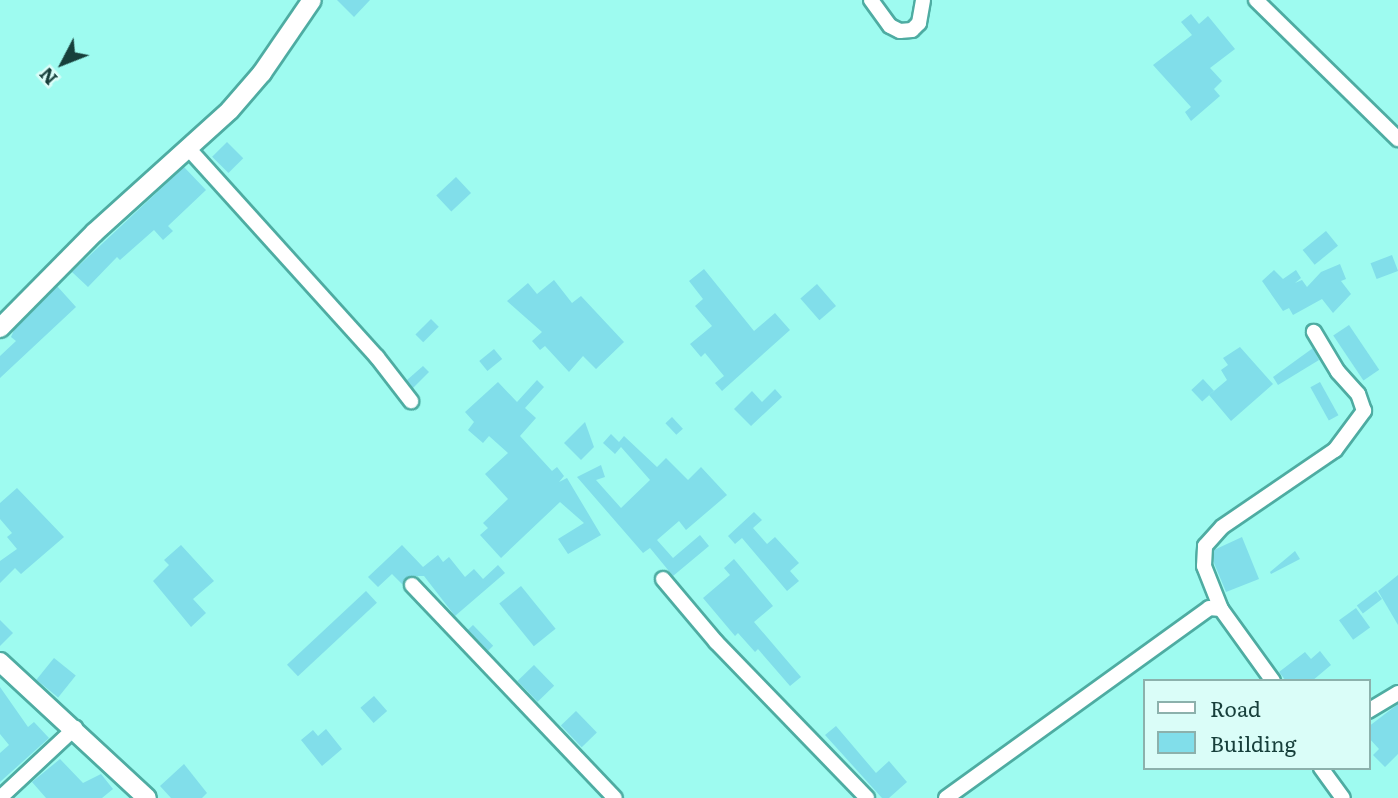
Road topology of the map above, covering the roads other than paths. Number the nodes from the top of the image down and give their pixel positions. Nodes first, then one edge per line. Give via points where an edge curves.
1 (312, 0) edge
2 (871, 0) edge
3 (923, 0) edge
4 (1256, 0) edge
5 (1398, 139) edge
6 (188, 148) junction
7 (0, 328) edge
8 (1314, 331) dead end
9 (411, 401) dead end
10 (663, 579) dead end
11 (412, 585) dead end
12 (1221, 609) junction
13 (0, 662) edge
14 (1272, 679) edge
15 (1398, 693) edge
16 (1370, 710) edge
17 (75, 728) junction
18 (1322, 770) edge
19 (0, 798) edge
20 (147, 798) edge
21 (615, 798) edge
22 (867, 798) edge
23 (946, 798) edge
24 (1343, 798) edge

1 - 6 main road via 246,93
2 - 3 street via 890,26 901,31 912,30 919,23
4 - 5 street
6 - 7 main road
6 - 9 street via 377,357
8 - 12 street via 1338,372 1358,394 1364,411 1335,450 1222,527 1205,546 1204,566
10 - 22 street via 725,652
11 - 21 street
12 - 14 street
12 - 23 street via 1194,616
13 - 17 main road
15 - 16 street
17 - 19 street
17 - 20 main road
18 - 24 street

